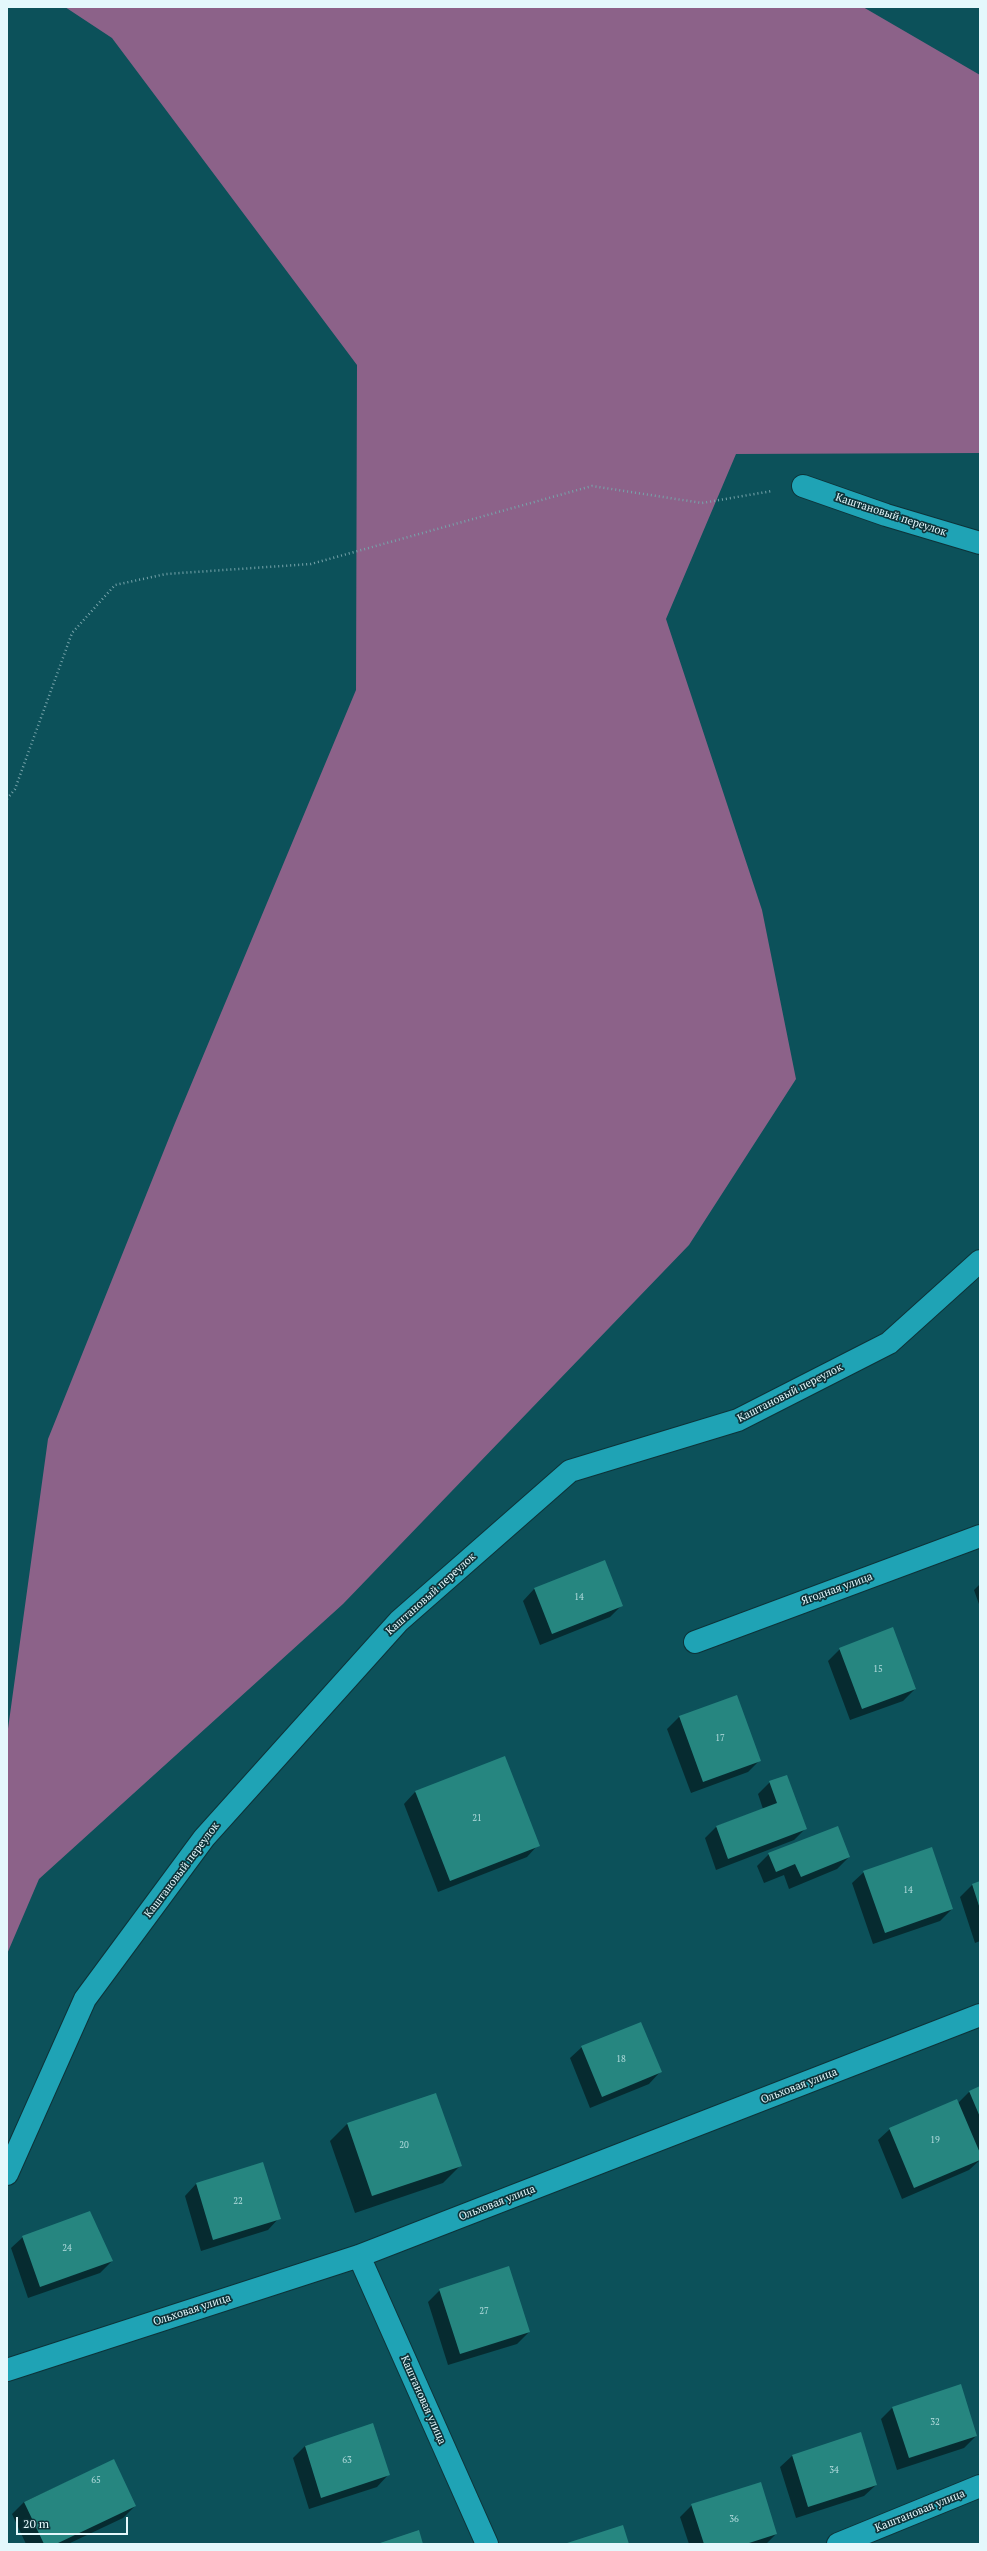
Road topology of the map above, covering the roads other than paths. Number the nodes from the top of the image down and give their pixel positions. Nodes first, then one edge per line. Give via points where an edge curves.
1 (803, 486) road end
2 (980, 544) edge
3 (980, 1260) edge
4 (980, 1536) edge
5 (695, 1642) dead end
6 (980, 2015) edge
7 (7, 2174) edge
8 (359, 2256) junction
9 (7, 2370) edge
10 (980, 2486) edge
11 (487, 2544) edge
12 (838, 2544) edge

1 - 2 street, Каштановый переулок
3 - 7 street, Каштановый переулок via 889,1342 752,1413 738,1420 570,1472 399,1621 204,1838 85,1999
4 - 5 street, Ягодная улица
6 - 8 street, Ольховая улица
8 - 9 street, Ольховая улица
8 - 11 street, Каштановая улица
10 - 12 street, Каштановая улица

